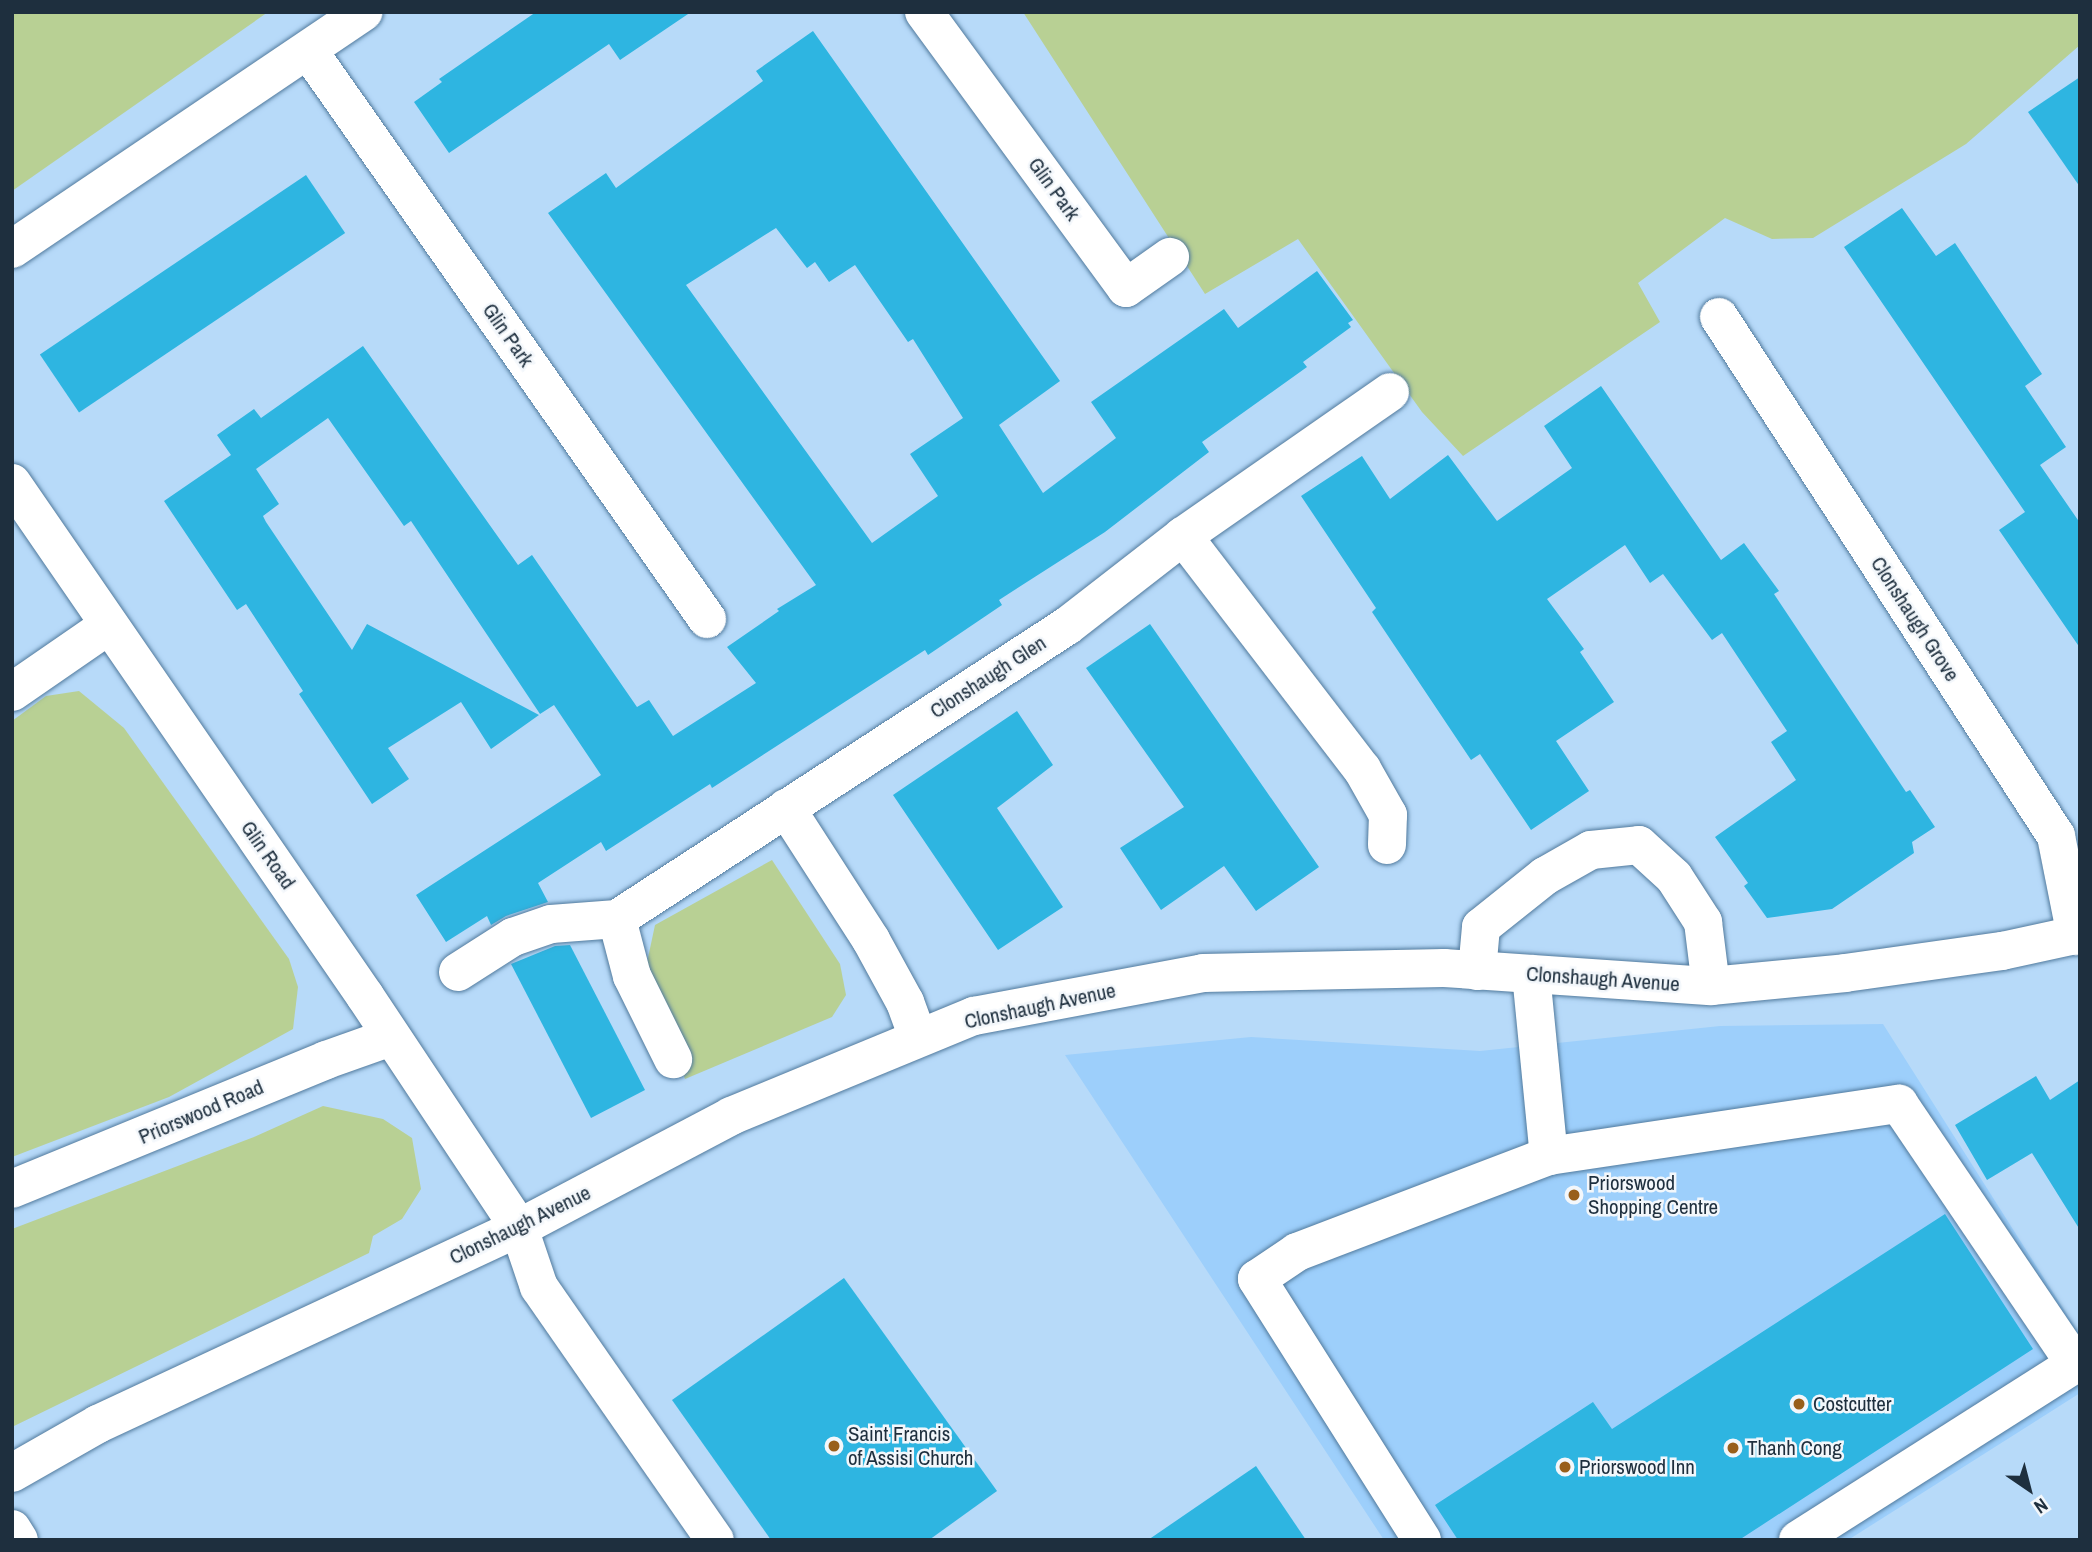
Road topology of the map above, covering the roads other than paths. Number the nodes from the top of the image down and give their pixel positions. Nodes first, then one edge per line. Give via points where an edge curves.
1 (364, 12) edge
2 (925, 12) edge
3 (309, 50) junction
4 (12, 249) edge
5 (1170, 257) dead end
6 (1719, 317) dead end
7 (1390, 392) dead end
8 (12, 484) edge
9 (1183, 536) junction
10 (707, 619) dead end
11 (109, 625) junction
12 (12, 692) edge
13 (786, 808) junction
14 (1387, 845) dead end
15 (617, 919) junction
16 (2078, 935) edge
17 (1477, 971) junction
18 (458, 972) dead end
19 (1531, 974) junction
20 (1711, 986) junction
21 (391, 1037) junction
22 (919, 1038) junction
23 (673, 1059) dead end
24 (1549, 1156) junction
25 (12, 1189) edge
26 (519, 1228) junction
27 (12, 1473) edge
28 (12, 1529) edge
29 (19, 1540) edge
30 (715, 1540) edge
31 (1422, 1540) edge
32 (1798, 1540) edge

1 - 3 street
2 - 5 street, Glin Park via 1126,288
3 - 4 street
3 - 10 street, Glin Park
6 - 16 street, Clonshaugh Grove via 2056,836
7 - 9 street, Clonshaugh Glen
8 - 11 street, Glin Road
9 - 13 street, Clonshaugh Glen via 1067,625
9 - 14 street via 1362,769 1388,815
11 - 12 street
11 - 21 street, Glin Road
13 - 15 street, Clonshaugh Glen
13 - 22 street via 871,940
15 - 18 street, Clonshaugh Glen via 551,924 513,937
15 - 23 street via 632,976
16 - 20 street, Clonshaugh Avenue via 2002,951 1844,973
17 - 19 street, Clonshaugh Avenue
17 - 20 street via 1481,927 1545,876 1591,850 1639,845 1674,877 1703,922
17 - 22 street, Clonshaugh Avenue via 1203,973 974,1016
19 - 20 street, Clonshaugh Avenue
19 - 24 street
21 - 25 street, Priorswood Road
21 - 26 street, Glin Road
22 - 26 street, Clonshaugh Avenue via 731,1116
24 - 31 street via 1297,1252 1257,1279
24 - 32 street via 1899,1104 2075,1364
26 - 27 street, Clonshaugh Avenue via 98,1424
26 - 30 street, Glin Road via 539,1287
28 - 29 street

